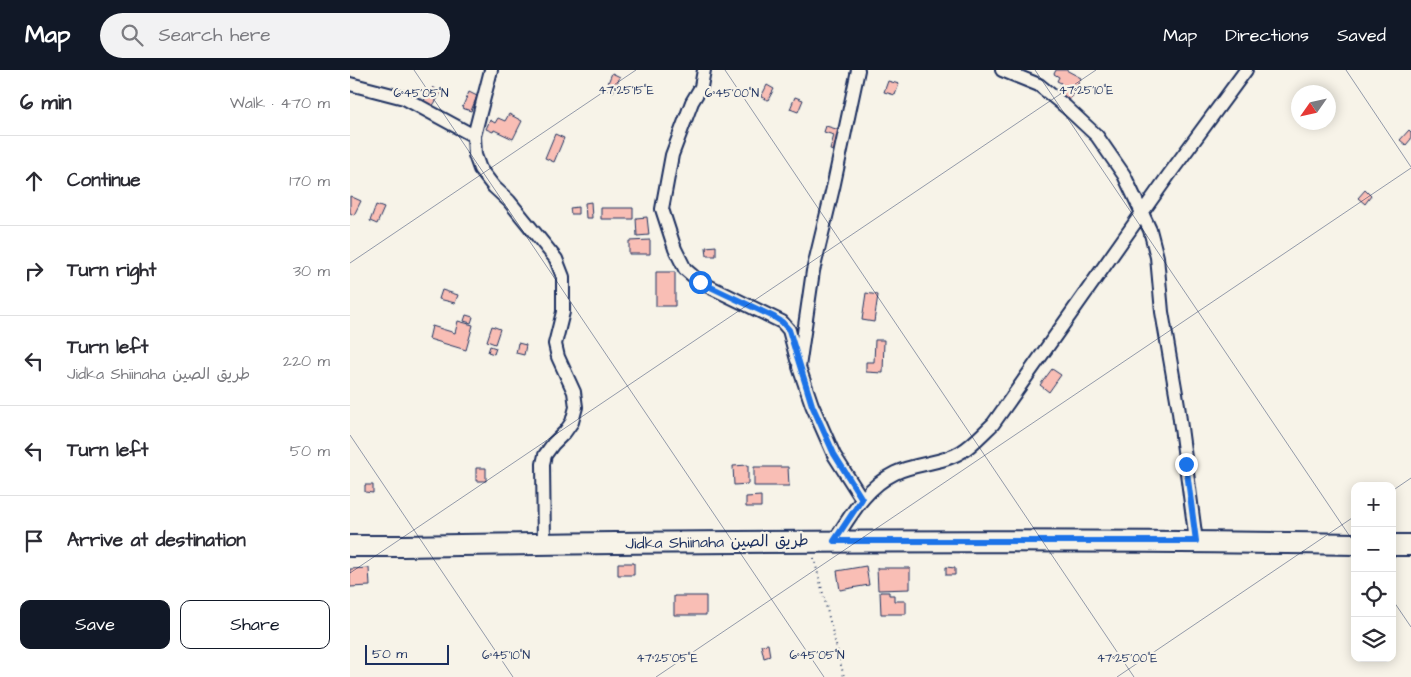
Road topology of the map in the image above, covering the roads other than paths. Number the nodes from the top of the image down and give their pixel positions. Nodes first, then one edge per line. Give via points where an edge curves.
1 (491, 70) edge
2 (704, 70) edge
3 (858, 70) edge
4 (1002, 70) edge
5 (1246, 70) edge
6 (350, 84) edge
7 (474, 136) junction
8 (1142, 213) junction
9 (799, 367) junction
10 (862, 499) junction
11 (834, 541) junction
12 (1196, 541) junction
13 (544, 544) junction
14 (1351, 544) edge
15 (1396, 544) edge
16 (1411, 545) edge
17 (350, 546) edge

1 - 7 street
2 - 9 street via 701,86 672,155 662,209 685,270 700,282 782,322 789,330
3 - 9 street via 813,271
4 - 8 street via 1039,85 1097,136 1124,175
5 - 8 street
6 - 7 street via 404,98
7 - 13 street via 475,156 480,169 556,259 563,277 564,312 555,344 574,392 576,407 572,422 545,454
8 - 10 street via 993,424 962,452 895,472
8 - 12 street via 1156,257
9 - 10 street via 834,454
10 - 11 street
11 - 12 main road, Jidka Shiinaha طريق الصين
11 - 13 main road, Jidka Shiinaha طريق الصين
12 - 14 main road, Jidka Shiinaha طريق الصين
13 - 17 main road, Jidka Shiinaha طريق الصين
15 - 16 main road

